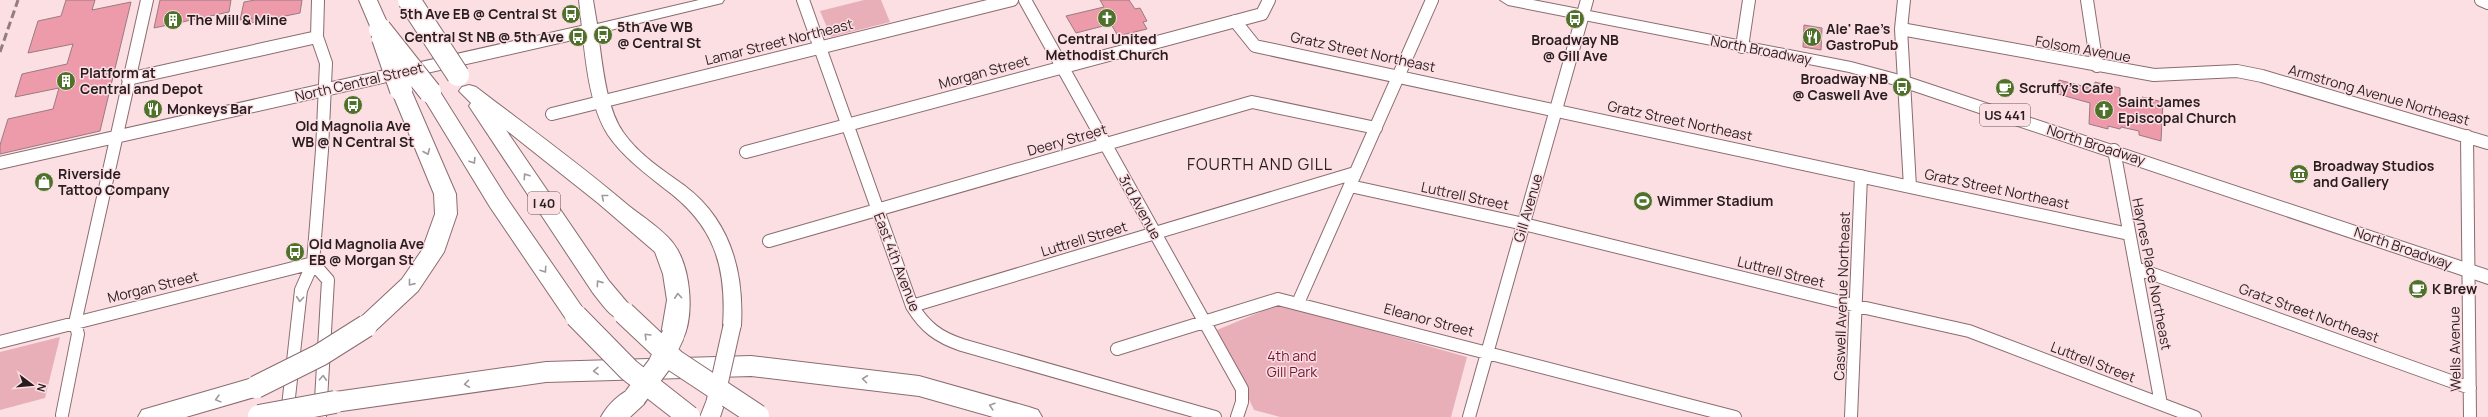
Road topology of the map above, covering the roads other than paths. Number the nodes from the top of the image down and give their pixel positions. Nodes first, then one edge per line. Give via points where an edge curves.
1 (147, 0) edge
2 (318, 0) edge
3 (368, 0) edge
4 (409, 0) edge
5 (586, 0) edge
6 (717, 0) edge
7 (803, 0) edge
8 (1012, 0) edge
9 (1025, 0) edge
10 (1269, 0) edge
11 (1432, 0) edge
12 (1508, 0) edge
13 (1749, 0) edge
14 (1904, 0) edge
15 (2087, 0) edge
16 (2481, 0) edge
17 (2488, 3) edge
18 (1585, 7) edge
19 (1235, 21) junction
20 (380, 29) junction
21 (1901, 29) junction
22 (590, 30) junction
23 (317, 37) junction
24 (821, 46) junction
25 (1742, 46) junction
26 (2097, 66) junction
27 (1063, 68) junction
28 (1398, 76) junction
29 (2262, 76) joint
30 (128, 79) junction
31 (1905, 82) junction
32 (463, 83) junction
33 (325, 90) junction
34 (603, 100) junction
35 (1556, 110) junction
36 (552, 114) dead end
37 (848, 126) junction
38 (1376, 128) junction
39 (2468, 136) junction
40 (115, 138) junction
41 (2488, 143) edge
42 (1105, 145) junction
43 (2114, 150) junction
44 (746, 152) dead end
45 (0, 163) edge
46 (1356, 173) junction
47 (1861, 176) junction
48 (1350, 186) junction
49 (1910, 187) junction
50 (877, 210) junction
51 (1524, 224) junction
52 (1155, 234) junction
53 (2129, 234) junction
54 (769, 241) dead end
55 (313, 263) junction
56 (2136, 268) junction
57 (2469, 270) junction
58 (2488, 277) edge
59 (1298, 303) junction
60 (912, 306) junction
61 (1857, 306) junction
62 (1203, 321) junction
63 (75, 323) junction
64 (0, 342) edge
65 (1117, 349) dead end
66 (1487, 351) junction
67 (2470, 388) junction
68 (2161, 404) junction
69 (328, 409) edge
70 (713, 410) edge
71 (62, 415) dead end
72 (759, 416) edge
73 (1471, 416) edge
74 (151, 417) edge
75 (258, 417) edge
76 (287, 417) edge
77 (614, 417) edge
78 (689, 417) edge
79 (1030, 417) edge
80 (1215, 417) edge
81 (1237, 417) edge
82 (1734, 417) edge
83 (1851, 417) edge
84 (2195, 417) edge
85 (2470, 417) edge

1 - 30 street
2 - 23 street
3 - 20 highway, I 40
4 - 32 highway, I 40, bridge
5 - 22 main road
6 - 22 main road, North Central Street
7 - 24 street, East 4th Avenue
8 - 24 street, Lamar Street Northeast
9 - 27 street, 3rd Avenue
10 - 19 street, Morgan Street via 1262,14
11 - 28 street
12 - 18 main road, North Broadway / US 441
13 - 25 street
14 - 21 street
15 - 26 street
16 - 17 street
18 - 25 main road, North Broadway / US 441
18 - 35 street, Gill Avenue
19 - 27 street, Morgan Street
19 - 28 street, Gratz Street Northeast via 1255,46
20 -> 74 highway, bridge via 388,58 445,194 446,214 433,252 410,285 366,326 320,355 256,387
20 -> 78 highway, I 40, bridge via 430,92 498,202 576,316 606,350 636,377 659,397
21 - 26 street, Folsom Avenue
21 - 31 street
22 - 33 street, North Central Street
22 - 34 main road
23 - 30 street
23 - 33 street via 326,63
24 - 34 street, Lamar Street Northeast
24 - 37 street, East 4th Avenue
25 - 31 main road, North Broadway / US 441 via 1851,67
26 - 29 street, Folsom Avenue via 2154,75 2237,71
27 - 37 street, Morgan Street
27 - 42 street, 3rd Avenue
28 - 35 street, Gratz Street Northeast
28 - 38 street
29 - 39 street, Armstrong Avenue Northeast
30 - 40 street
31 - 43 main road, North Broadway / US 441
31 - 49 street
72 -> 32 highway, I 40, bridge via 675,361 624,313 601,287
77 -> 32 highway, bridge via 635,397 659,365 673,335 679,300 676,274 665,248
33 - 40 street, North Central Street
33 - 55 street
34 - 36 street, Lamar Street Northeast
34 - 70 main road, bridge via 615,132 628,150 690,200 722,243 732,281 734,308
35 - 47 street, Gratz Street Northeast
35 - 51 street, Gill Avenue
37 - 44 street, Morgan Street
37 - 50 street, East 4th Avenue
38 - 42 street, Deery Street via 1252,102
38 - 46 street
39 - 41 street, Armstrong Avenue Northeast
39 - 57 street, Wells Avenue
40 - 45 street, North Central Street
40 - 63 street
42 - 50 street, Deery Street
42 - 52 street, 3rd Avenue
43 - 53 street, Haynes Place Northeast
43 - 57 main road, North Broadway / US 441
46 - 48 street
46 - 52 street, Luttrell Street
47 - 49 street, Gratz Street Northeast
47 - 61 street, Caswell Avenue Northeast
48 - 51 street, Luttrell Street
48 - 59 street
49 - 53 street, Gratz Street Northeast
50 - 54 street, Deery Street
50 - 60 street, East 4th Avenue
51 - 61 street, Luttrell Street
51 - 66 street, Gill Avenue
52 - 60 street, Luttrell Street
52 - 62 street, 3rd Avenue
53 - 56 street, Haynes Place Northeast
55 - 63 street, Morgan Street
69 -> 55 street via 328,280
55 -> 76 street via 301,290
56 - 67 street, Gratz Street Northeast
56 - 68 street, Haynes Place Northeast
57 - 58 main road, North Broadway / US 441
57 - 67 street, Wells Avenue
59 - 62 street, Eleanor Street via 1278,299
59 - 66 street, Eleanor Street
60 - 80 street, East 4th Avenue via 925,328 945,340
61 - 68 street, Luttrell Street via 1969,331
61 - 83 street, Caswell Avenue Northeast
62 - 65 street, Eleanor Street
62 - 81 street, 3rd Avenue via 1242,389 1242,402
63 - 64 street, Morgan Street
63 - 71 street via 78,334
66 - 73 street, Gill Avenue
66 - 82 street, Eleanor Street
67 - 85 street, Wells Avenue
68 - 84 street, Luttrell Street
69 - 75 highway, bridge
79 -> 69 highway via 919,386 750,366 546,372

